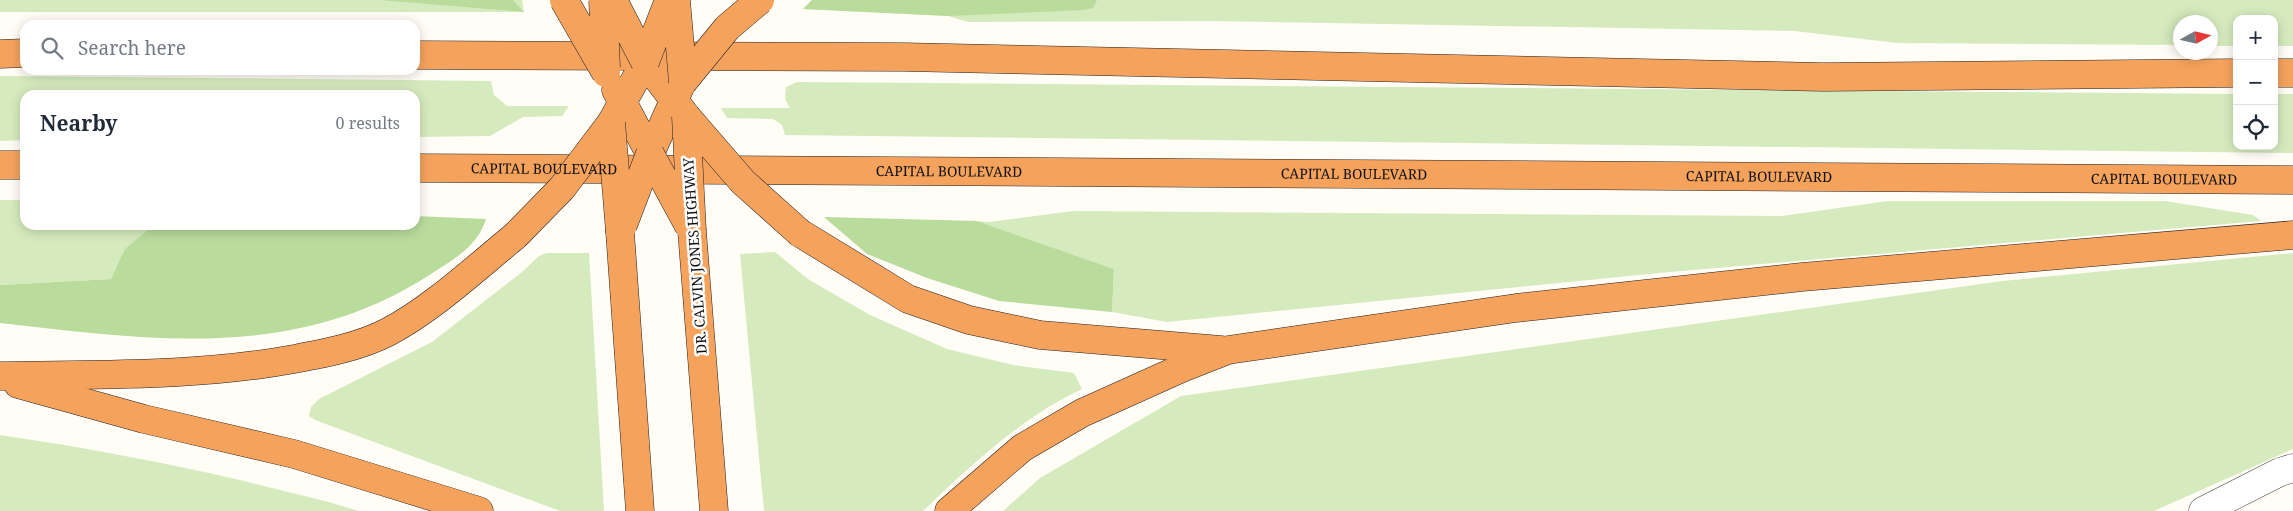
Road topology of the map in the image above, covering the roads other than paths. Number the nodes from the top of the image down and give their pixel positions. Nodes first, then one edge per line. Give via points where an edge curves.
1 (564, 0) edge
2 (603, 0) edge
3 (613, 0) edge
4 (669, 0) edge
5 (676, 0) edge
6 (760, 0) edge
7 (20, 53) edge
8 (0, 54) edge
9 (420, 55) edge
10 (645, 62) junction
11 (2293, 72) edge
12 (606, 73) junction
13 (2233, 73) edge
14 (2278, 73) edge
15 (681, 100) junction
16 (617, 112) junction
17 (650, 154) junction
18 (0, 165) edge
19 (20, 165) edge
20 (420, 168) edge
21 (2293, 180) edge
22 (620, 232) junction
23 (692, 232) junction
24 (2293, 235) edge
25 (1228, 350) junction
26 (0, 377) edge
27 (2293, 468) edge
28 (479, 511) edge
29 (640, 511) edge
30 (714, 511) edge
31 (949, 511) edge
32 (2203, 511) edge

1 - 12 highway, bridge
2 - 12 highway, bridge
3 - 10 highway, bridge
4 - 10 highway, bridge
5 - 15 highway, DR. CALVIN JONES HIGHWAY, bridge
6 - 15 highway, bridge via 728,28
7 - 8 highway
9 - 13 highway via 913,57 1823,77
10 - 15 highway
10 - 16 highway
11 - 14 highway
12 - 16 highway
15 - 17 highway
15 - 23 highway, DR. CALVIN JONES HIGHWAY, bridge
15 - 25 highway, bridge via 743,182 800,233 908,299 969,320 1040,335
16 - 17 highway
16 - 22 highway, bridge
16 - 26 highway, bridge via 562,188 515,236 432,303 388,332 335,352 254,367 162,374
17 - 22 highway, bridge
17 - 23 highway, bridge
18 - 19 highway
20 - 21 highway, CAPITAL BOULEVARD
22 - 29 highway
23 - 30 highway, DR. CALVIN JONES HIGHWAY
24 - 25 highway via 1802,277 1565,302
25 - 31 highway via 1082,413 1022,448
26 - 28 highway via 144,419 294,454
27 - 32 street

